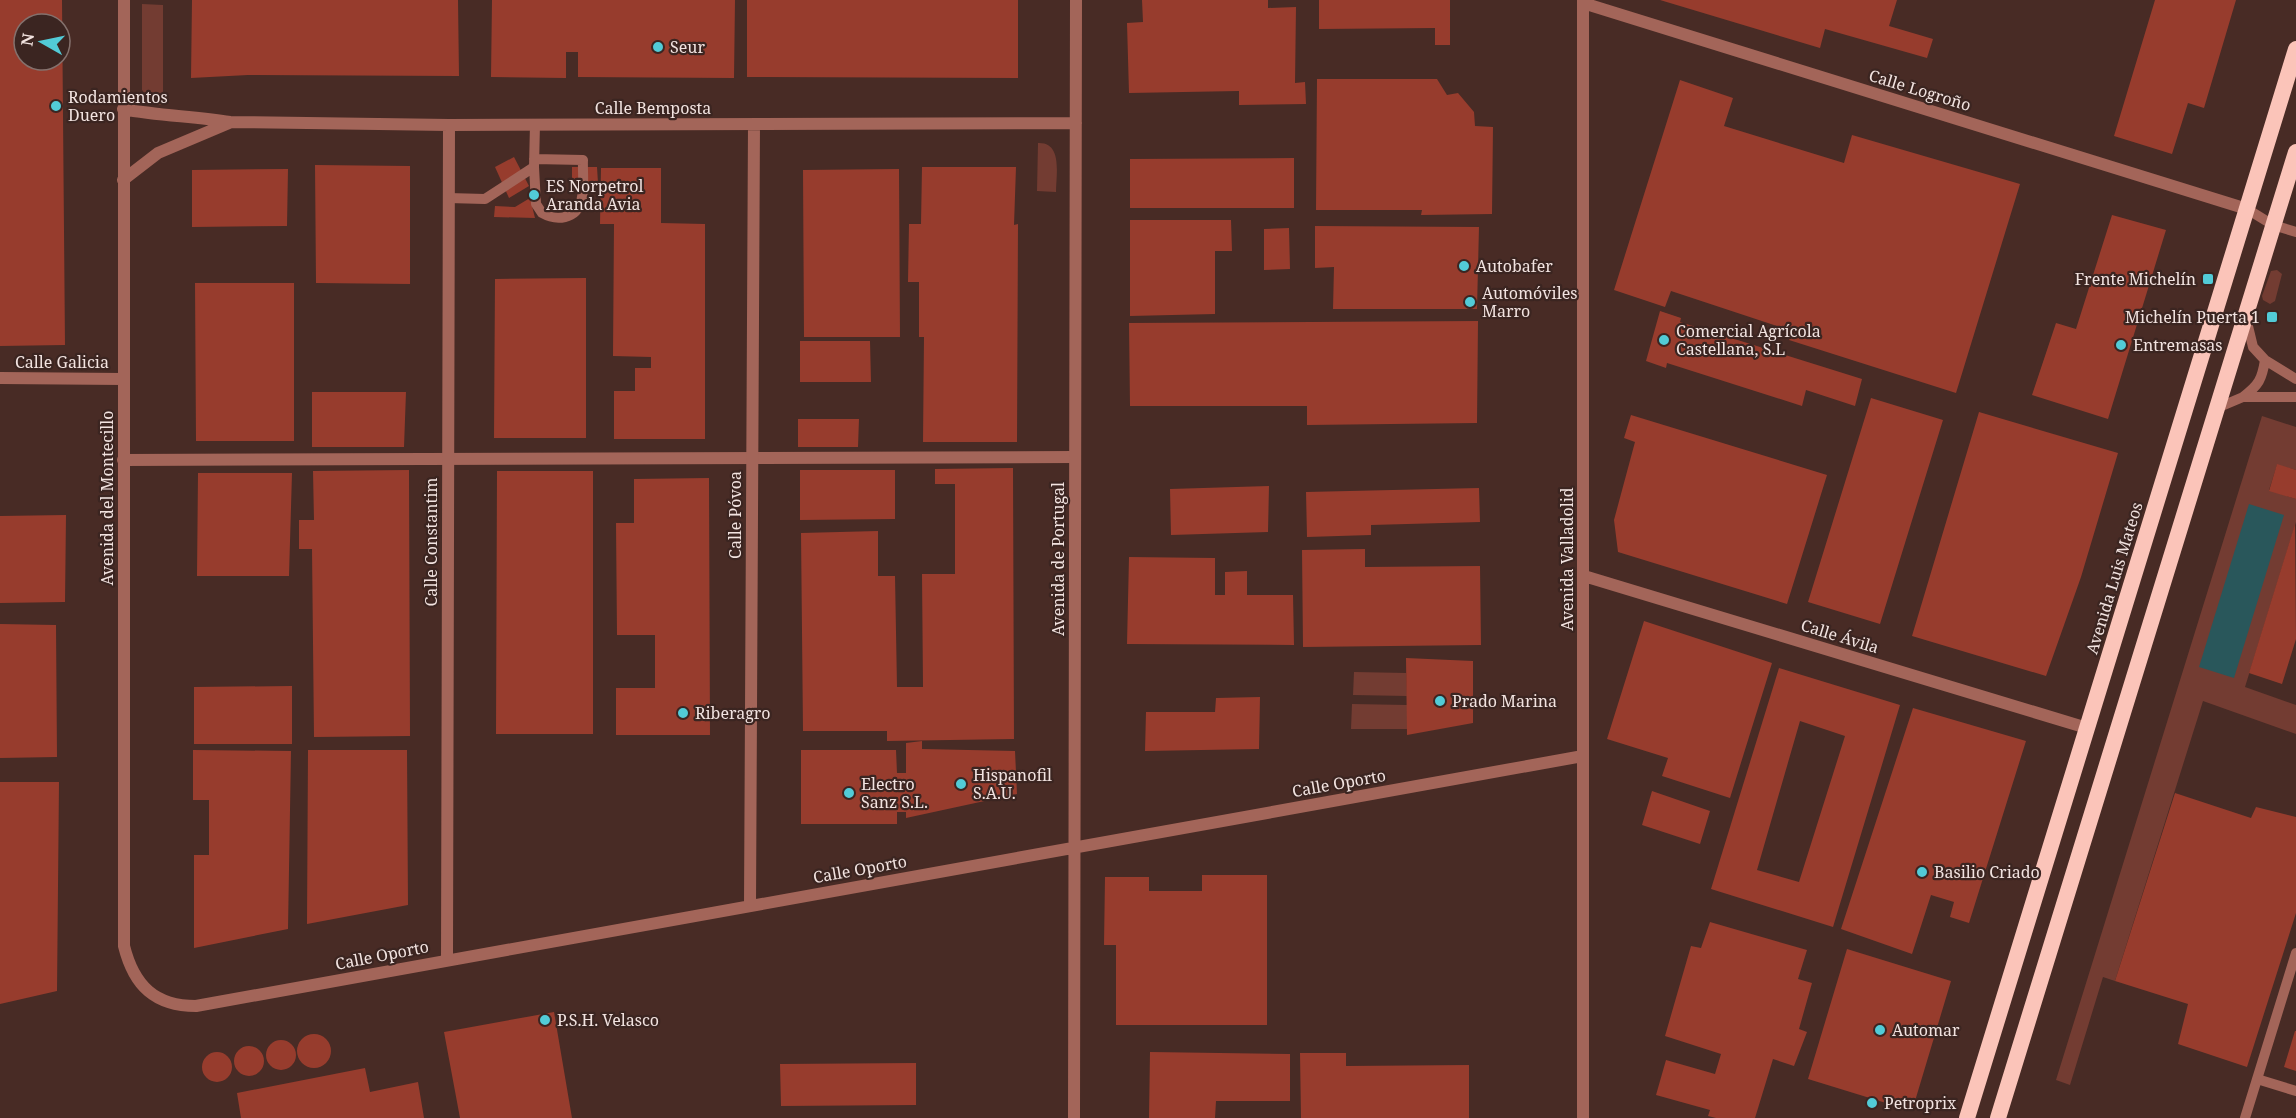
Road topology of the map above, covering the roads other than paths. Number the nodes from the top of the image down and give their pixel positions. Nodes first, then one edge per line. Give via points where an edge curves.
1 (124, 0) edge
2 (1076, 0) edge
3 (1583, 1) edge
4 (2296, 49) edge
5 (123, 109) junction
6 (231, 122) junction
7 (1076, 123) junction
8 (535, 124) junction
9 (754, 124) junction
10 (448, 125) junction
11 (2296, 152) edge
12 (534, 163) junction
13 (123, 180) junction
14 (448, 198) junction
15 (2247, 208) junction
16 (2273, 225) junction
17 (2296, 232) edge
18 (2246, 315) junction
19 (2265, 360) junction
20 (0, 378) edge
21 (123, 379) junction
22 (2296, 379) edge
23 (2243, 397) junction
24 (2296, 397) edge
25 (2217, 408) junction
26 (1075, 457) junction
27 (448, 459) junction
28 (752, 459) junction
29 (123, 460) junction
30 (1584, 576) junction
31 (2086, 728) junction
32 (1583, 756) junction
33 (1073, 848) junction
34 (750, 905) junction
35 (2296, 953) edge
36 (447, 959) junction
37 (147, 990) joint
38 (2257, 1079) junction
39 (2296, 1091) edge
40 (1074, 1118) edge
41 (1583, 1118) edge
42 (1966, 1118) edge
43 (1998, 1118) edge
44 (2245, 1118) edge

1 - 5 street, Avenida del Montecillo
2 - 7 street, Avenida de Portugal
3 - 15 street, Calle Logroño
3 - 30 street, Avenida Valladolid
4 - 15 highway, Avenida Luis Mateos
5 - 6 street, Calle Bemposta
5 - 13 street, Avenida del Montecillo
6 - 10 street, Calle Bemposta
6 - 13 street, Calle Bemposta via 158,153
7 - 9 street, Calle Bemposta
7 - 26 street, Avenida de Portugal
8 - 9 street, Calle Bemposta
8 - 10 street, Calle Bemposta
8 - 12 lane
9 - 28 street, Calle Póvoa
10 - 14 street, Calle Constantim
11 - 16 highway
12 - 12 lane via 536,204 542,213 559,218 578,210 583,160
12 - 14 lane via 485,199
13 - 21 street, Avenida del Montecillo
14 - 27 street, Calle Constantim
15 - 16 lane
15 - 31 highway, Avenida Luis Mateos
16 - 17 lane
16 - 18 highway
18 - 19 lane via 2253,346
18 - 25 highway
19 - 22 lane
19 - 23 lane via 2256,387
20 - 21 street, Calle Galicia
21 - 29 street, Avenida del Montecillo
23 - 24 lane
23 - 25 lane
25 - 43 highway
26 - 28 street
26 - 33 street, Avenida de Portugal
27 - 28 street
27 - 29 street
27 - 36 street, Calle Constantim
28 - 34 street, Calle Póvoa
29 - 37 street, Avenida del Montecillo via 123,946 128,965
30 - 31 street, Calle Ávila
30 - 32 street, Avenida Valladolid
31 - 42 highway, Avenida Luis Mateos
32 - 33 street, Calle Oporto
32 - 41 street, Avenida Valladolid
33 - 34 street, Calle Oporto
33 - 40 street, Avenida de Portugal
34 - 36 street, Calle Oporto
35 - 38 lane
36 - 37 street, Calle Oporto via 196,1006 163,1002
38 - 39 lane
38 - 44 lane

